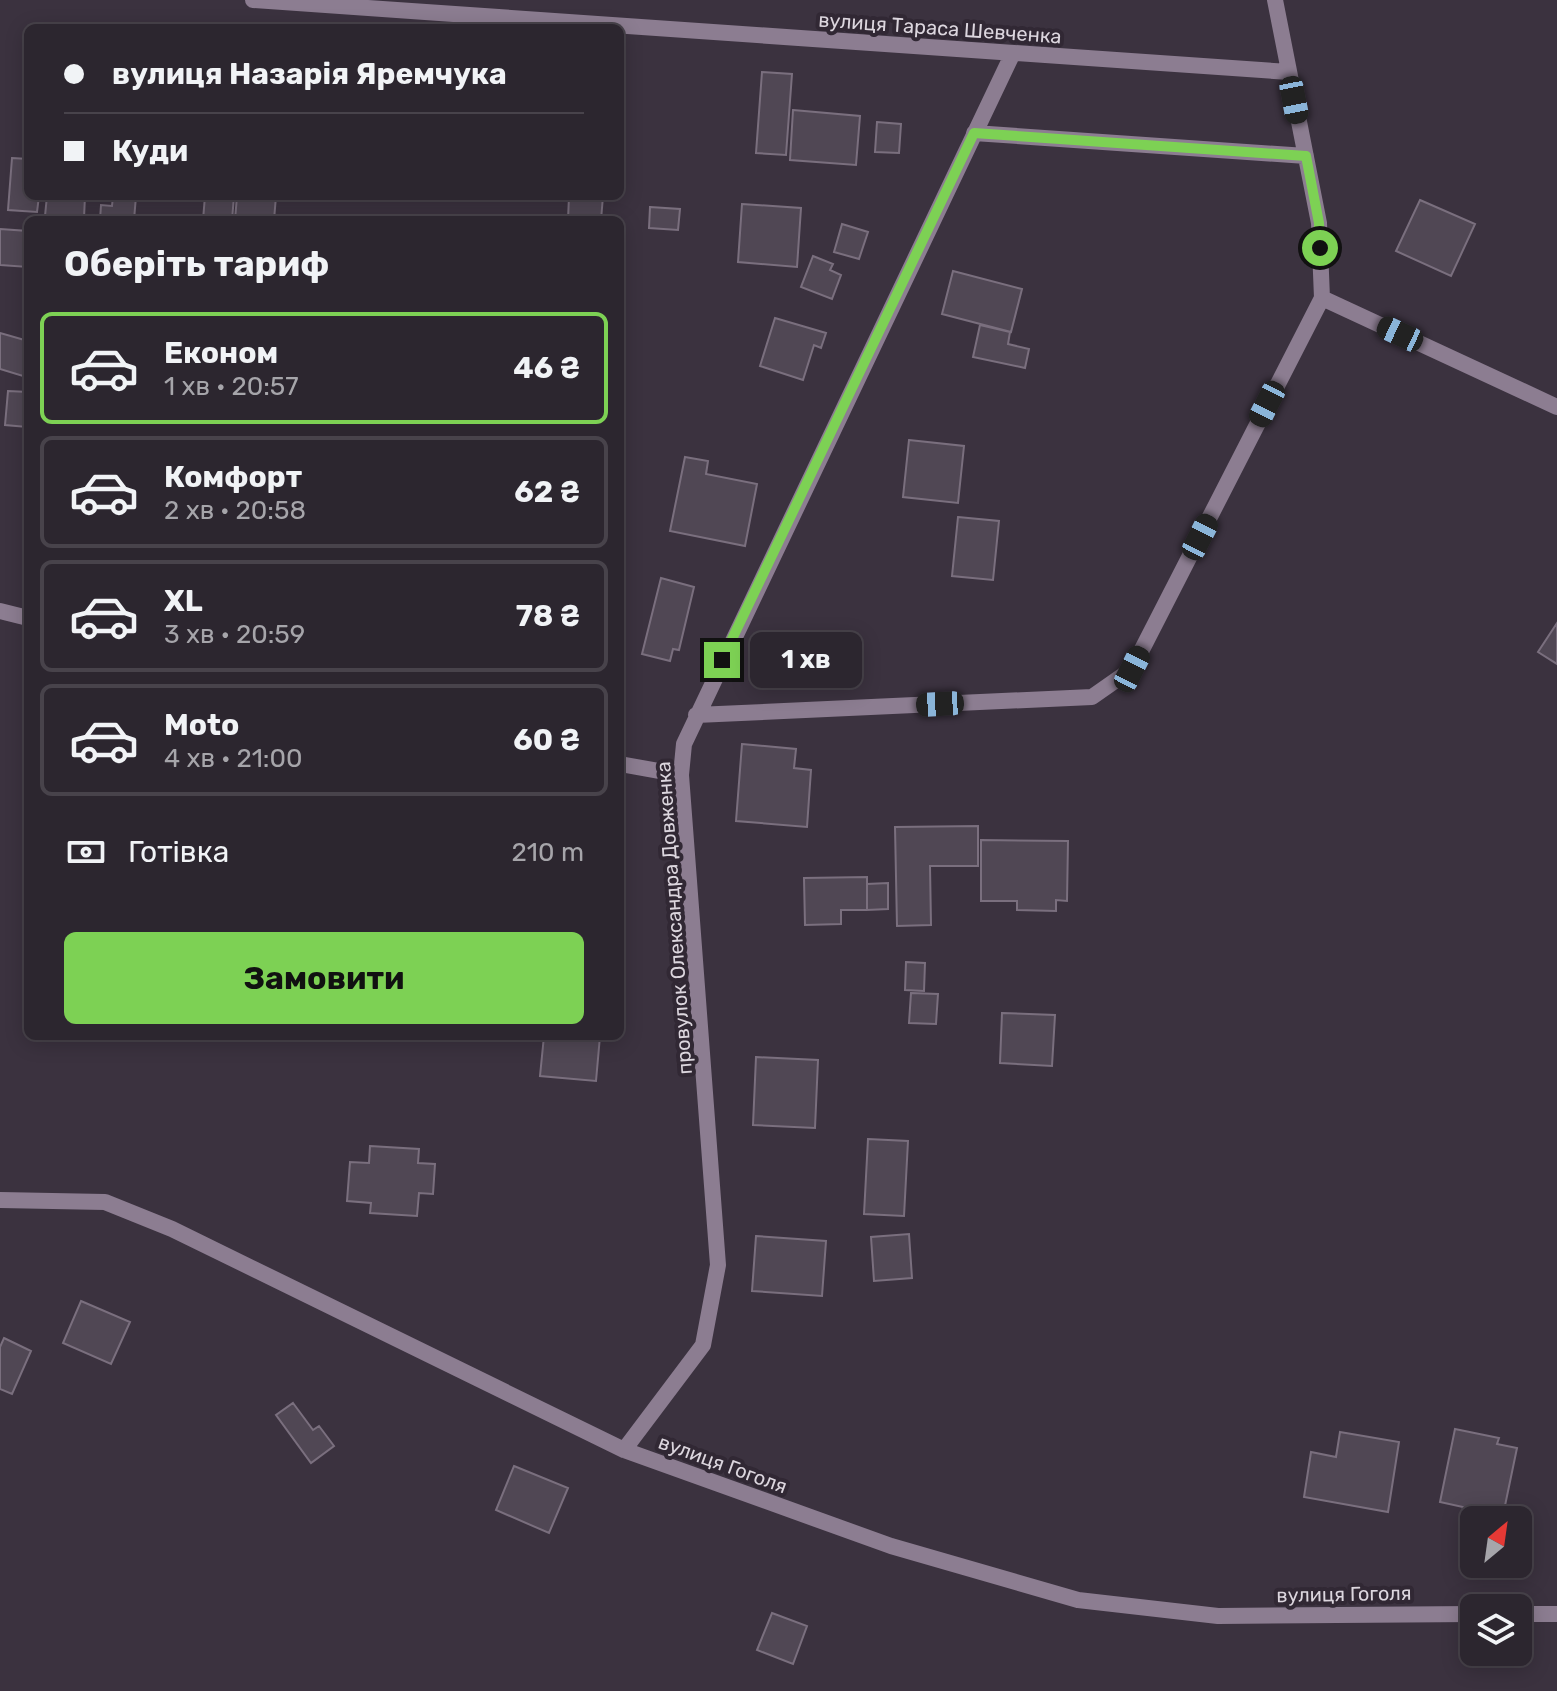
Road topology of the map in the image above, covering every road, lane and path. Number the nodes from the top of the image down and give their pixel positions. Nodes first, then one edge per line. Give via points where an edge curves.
1 (253, 0) edge
2 (1275, 0) edge
3 (597, 24) edge
4 (624, 26) edge
5 (1013, 53) junction
6 (1289, 72) junction
7 (974, 133) junction
8 (1306, 156) junction
9 (1322, 298) junction
10 (1557, 407) edge
11 (0, 611) edge
12 (24, 617) edge
13 (696, 715) junction
14 (624, 765) edge
15 (681, 775) junction
16 (2, 1202) edge
17 (624, 1450) junction
18 (1460, 1614) edge
19 (1532, 1614) edge
20 (1557, 1614) edge

1 - 3 street, вулиця Тараса Шевченка
2 - 6 street
4 - 5 street, вулиця Тараса Шевченка
5 - 6 street, вулиця Тараса Шевченка
5 - 7 street, провулок Олександра Довженка
6 - 8 street
7 - 8 street
7 - 13 street, провулок Олександра Довженка
8 - 9 street via 1319,223
9 - 10 street
9 - 13 street via 1132,669 1092,697
11 - 12 street
13 - 15 street, провулок Олександра Довженка via 684,744
14 - 15 street
15 - 17 street, провулок Олександра Довженка via 718,1265 703,1345
16 - 17 street, вулиця Гоголя via 105,1202 172,1229
17 - 18 street, вулиця Гоголя via 891,1546 1078,1600 1218,1616
19 - 20 street

